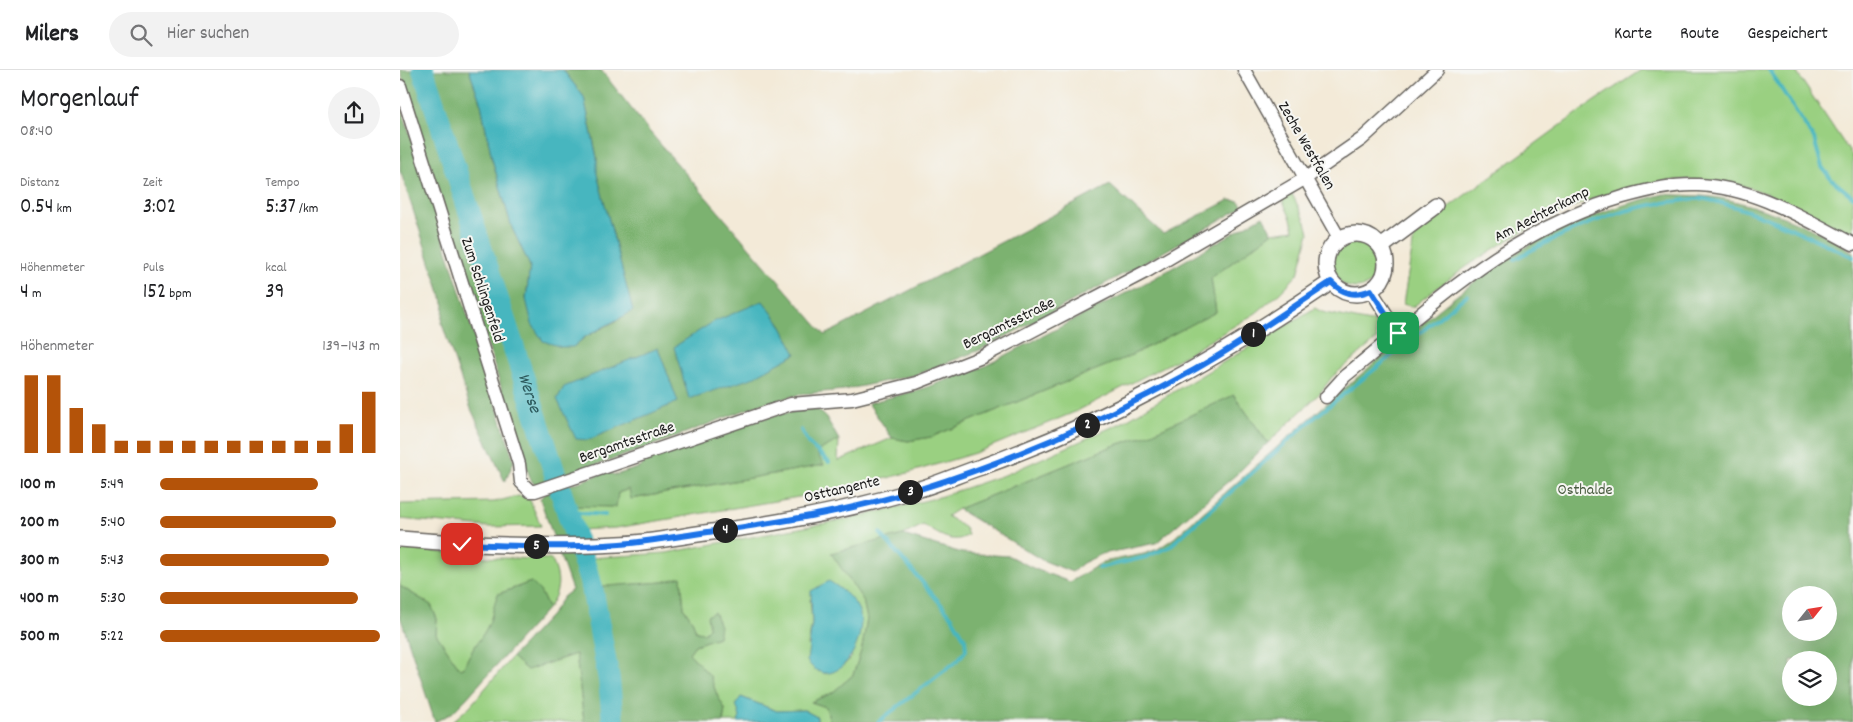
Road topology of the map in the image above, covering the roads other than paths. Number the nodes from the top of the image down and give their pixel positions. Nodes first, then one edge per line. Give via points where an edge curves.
1 (1244, 70) edge
2 (1437, 70) edge
3 (400, 86) edge
4 (1306, 178) junction
5 (1436, 206) dead end
6 (1340, 238) junction
7 (1853, 244) edge
8 (1381, 247) junction
9 (1331, 282) junction
10 (1371, 290) junction
11 (1398, 333) junction
12 (1326, 397) dead end
13 (541, 489) joint
14 (400, 539) edge

1 - 4 street, Zeche Westfalen
2 - 4 street, Bergamtsstraße via 1362,139
3 - 13 street, Zum Schlingenfeld via 520,464 521,482 530,492
4 - 6 street, Zeche Westfalen
4 - 13 street, Bergamtsstraße via 1138,276 982,357 898,388 852,399 791,404
5 - 8 street
6 - 8 street via 1357,234 1366,236
6 - 9 street via 1327,253 1326,273
7 - 11 street, Am Aechterkamp via 1775,204 1750,196 1699,185 1664,187 1599,204 1528,237 1468,275
8 - 10 street via 1386,266 1379,284
9 - 10 street via 1345,293
9 - 14 street, Osttangente via 1194,370 1083,426 1029,450 917,490 841,509 739,528 621,544 541,547
10 - 11 street
11 - 12 street, Am Aechterkamp via 1345,376

